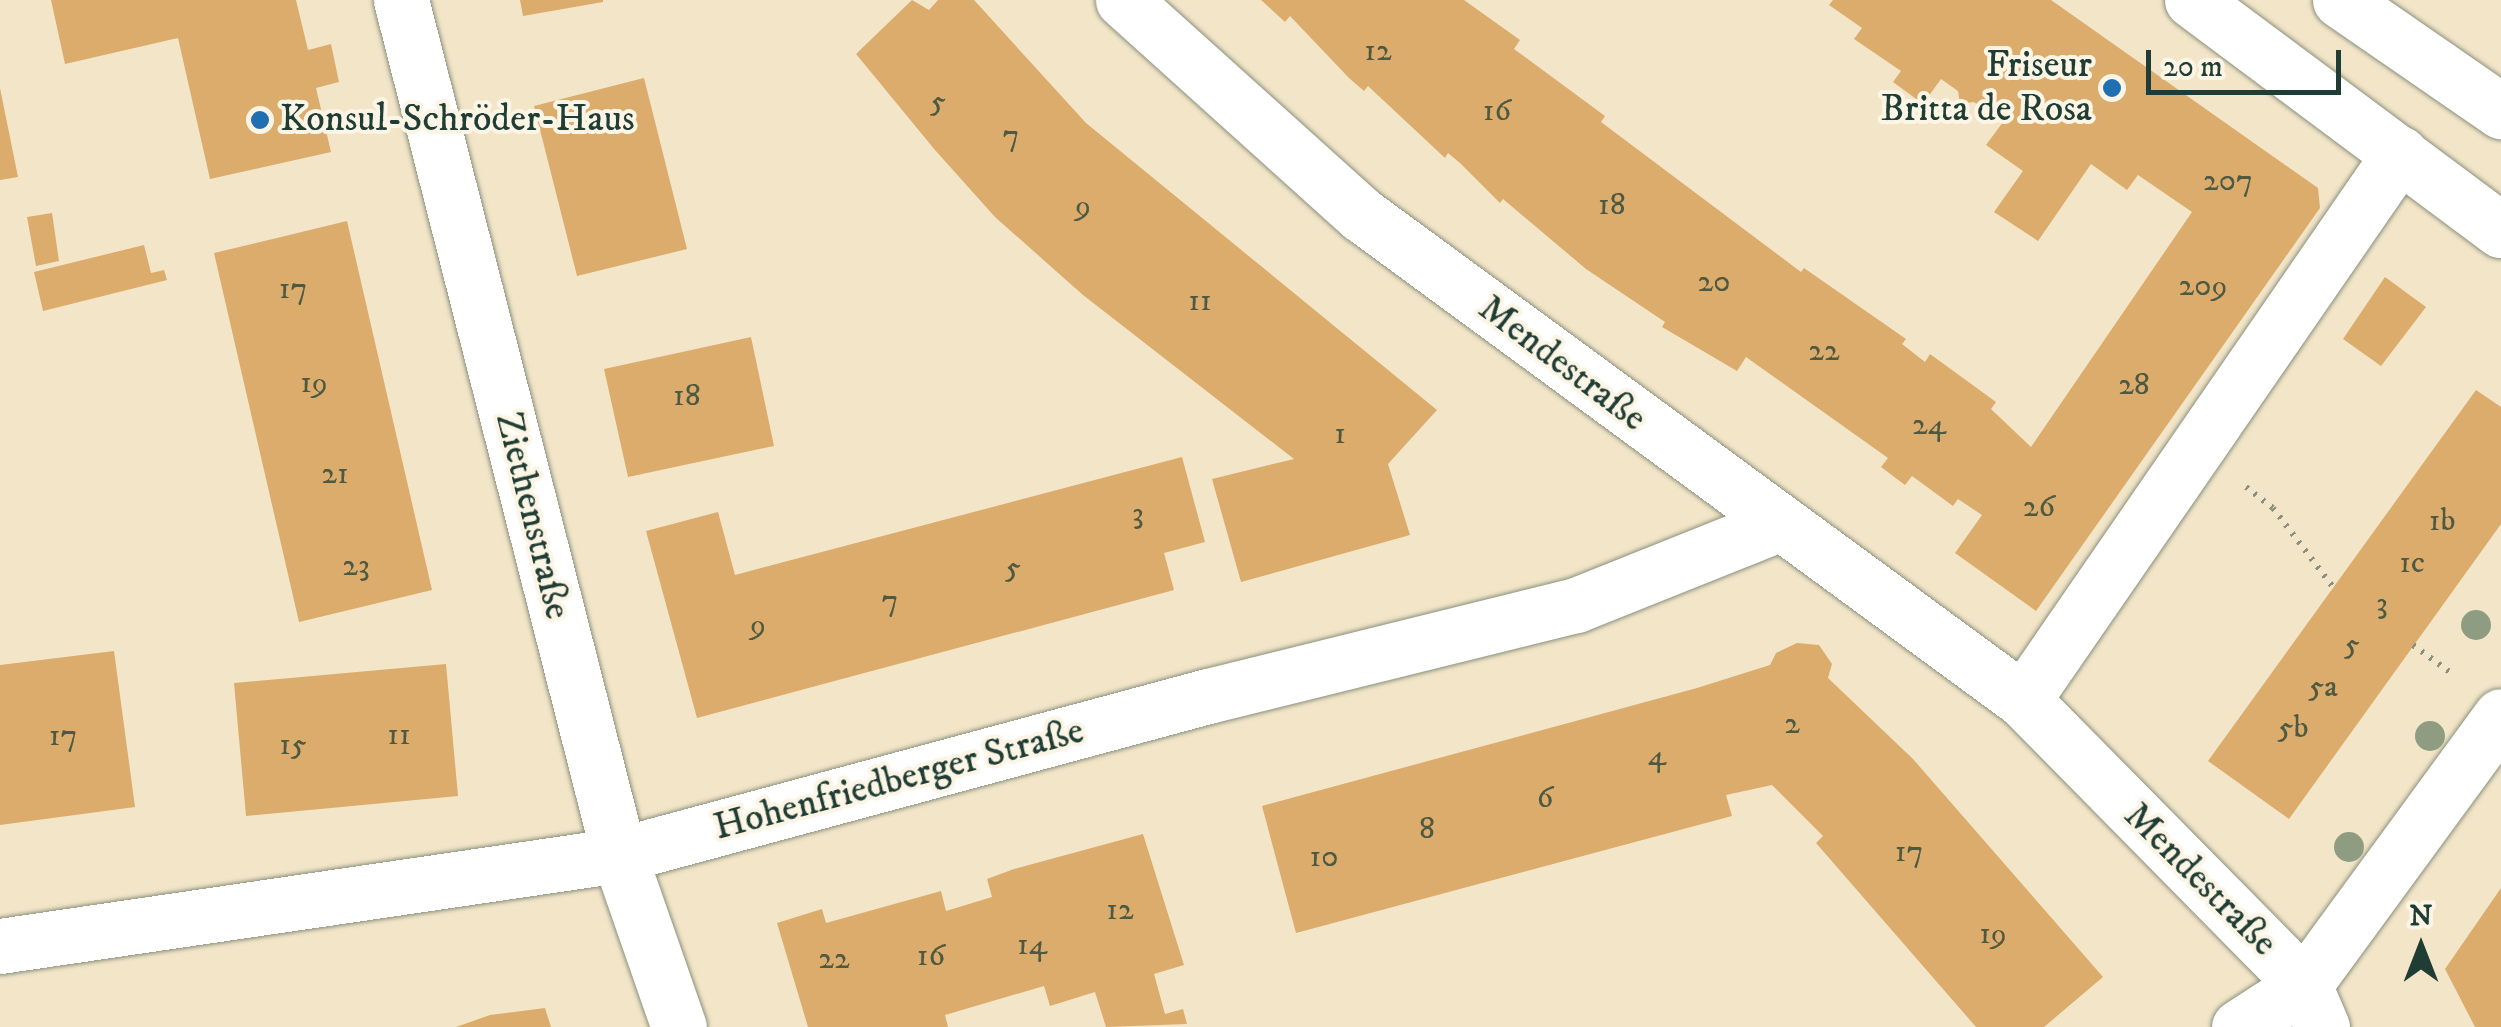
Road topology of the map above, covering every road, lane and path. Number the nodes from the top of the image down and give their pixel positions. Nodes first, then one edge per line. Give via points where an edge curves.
1 (401, 0) edge
2 (1124, 0) edge
3 (2192, 0) edge
4 (2340, 0) edge
5 (2501, 110) edge
6 (2400, 154) junction
7 (2501, 230) edge
8 (2198, 450) junction
9 (1776, 524) junction
10 (2333, 587) dead end
11 (2023, 700) junction
12 (2501, 716) edge
13 (619, 855) junction
14 (0, 946) edge
15 (2313, 1006) edge
16 (679, 1027) edge
17 (2239, 1027) edge

1 - 13 street, Ziethenstraße
2 - 9 street, Mendestraße via 1362,215
3 - 6 street
4 - 5 street
6 - 7 street
6 - 8 street
8 - 10 path via 2272,508
8 - 11 street
9 - 11 street, Mendestraße
9 - 13 street, Hohenfriedberger Straße via 1576,606 1208,696
11 - 15 street, Mendestraße
12 - 15 street
13 - 14 street, Hohenfriedberger Straße
13 - 16 street, Ziethenstraße
15 - 17 street

